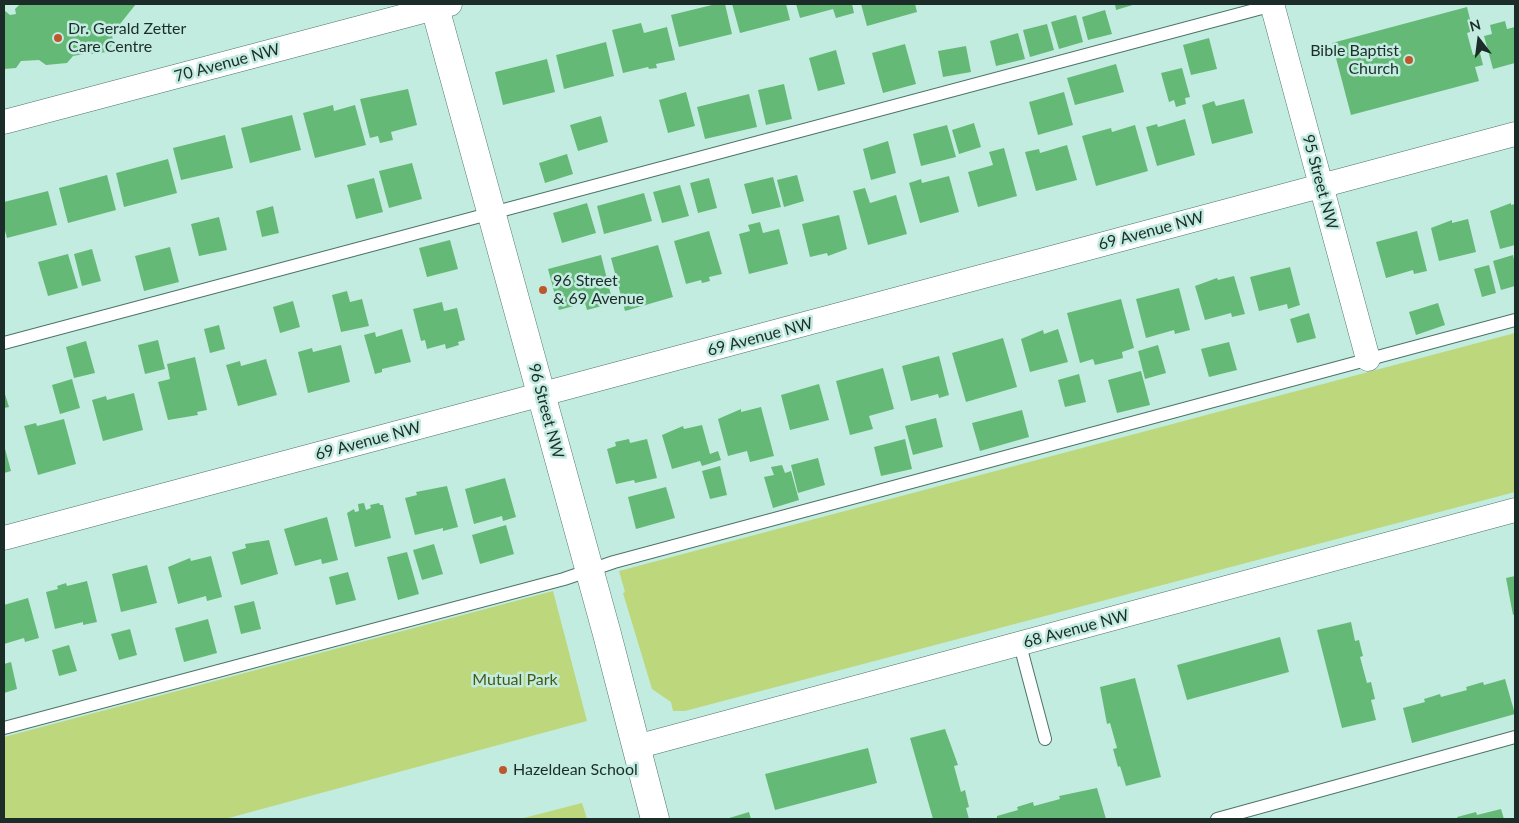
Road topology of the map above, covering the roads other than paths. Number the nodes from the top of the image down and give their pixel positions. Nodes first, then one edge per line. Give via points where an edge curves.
1 (1274, 4) edge
2 (440, 5) edge
3 (4, 122) edge
4 (1515, 134) edge
5 (1321, 185) junction
6 (492, 214) junction
7 (1515, 320) edge
8 (4, 343) edge
9 (1368, 360) junction
10 (542, 396) junction
11 (1515, 510) edge
12 (4, 538) edge
13 (589, 570) junction
14 (1020, 645) junction
15 (4, 728) edge
16 (1515, 737) edge
17 (1045, 739) dead end
18 (636, 747) junction
19 (655, 819) edge
20 (1217, 819) edge

1 - 5 street, 95 Street NW
1 - 6 lane
2 - 3 street, 70 Avenue NW
2 - 6 street, 96 Street NW
4 - 5 street, 69 Avenue NW
5 - 9 street, 95 Street NW
5 - 10 street, 69 Avenue NW
6 - 8 lane
6 - 10 street, 96 Street NW
7 - 9 lane
9 - 13 lane
10 - 12 street, 69 Avenue NW
10 - 13 street, 96 Street NW
11 - 14 street, 68 Avenue NW
13 - 15 lane
13 - 18 street, 96 Street NW
14 - 17 lane
14 - 18 street, 68 Avenue NW
16 - 20 lane
18 - 19 street, 96 Street NW

